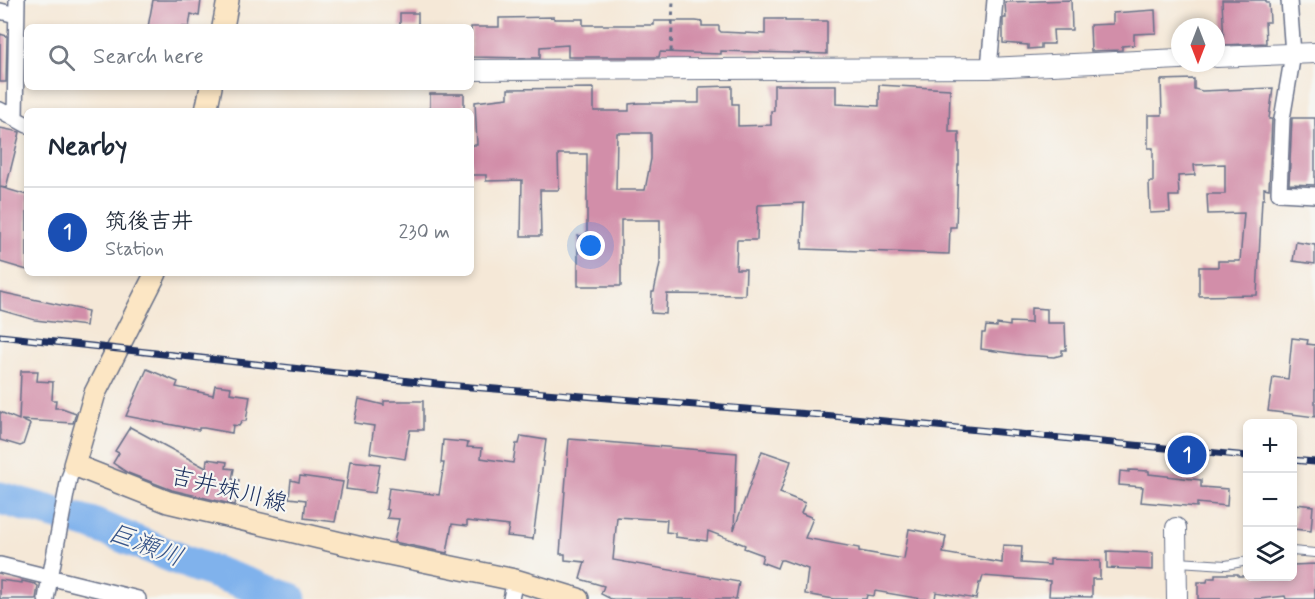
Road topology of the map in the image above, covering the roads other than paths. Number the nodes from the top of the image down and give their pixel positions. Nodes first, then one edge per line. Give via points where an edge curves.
1 (228, 0) edge
2 (995, 0) edge
3 (1289, 0) edge
4 (16, 8) edge
5 (0, 11) edge
6 (224, 24) edge
7 (1315, 53) edge
8 (1293, 54) junction
9 (1225, 57) edge
10 (1171, 59) edge
11 (989, 68) junction
12 (474, 70) edge
13 (210, 90) edge
14 (207, 108) edge
15 (0, 110) edge
16 (21, 121) edge
17 (1315, 195) edge
18 (154, 276) edge
19 (71, 472) junction
20 (1176, 528) dead end
21 (1297, 551) edge
22 (1315, 553) edge
23 (1176, 562) junction
24 (1243, 562) edge
25 (0, 565) edge
26 (50, 573) junction
27 (513, 590) edge
28 (46, 599) edge
29 (138, 599) edge
30 (578, 599) edge
31 (1177, 599) edge

1 - 6 main road
2 - 11 street
3 - 8 street
4 - 5 street
4 - 16 street
7 - 8 street
8 - 9 street
8 - 17 street via 1282,119 1279,193
10 - 11 street
11 - 12 street
13 - 14 main road
15 - 16 street
18 - 19 main road via 95,393
19 - 26 street
19 - 27 main road, 吉井妹川線 via 168,502 370,550
20 - 23 street
21 - 22 lane
23 - 24 lane via 1226,565
23 - 31 street
25 - 26 street
26 - 28 street
26 - 29 street
27 - 30 main road, 吉井妹川線

